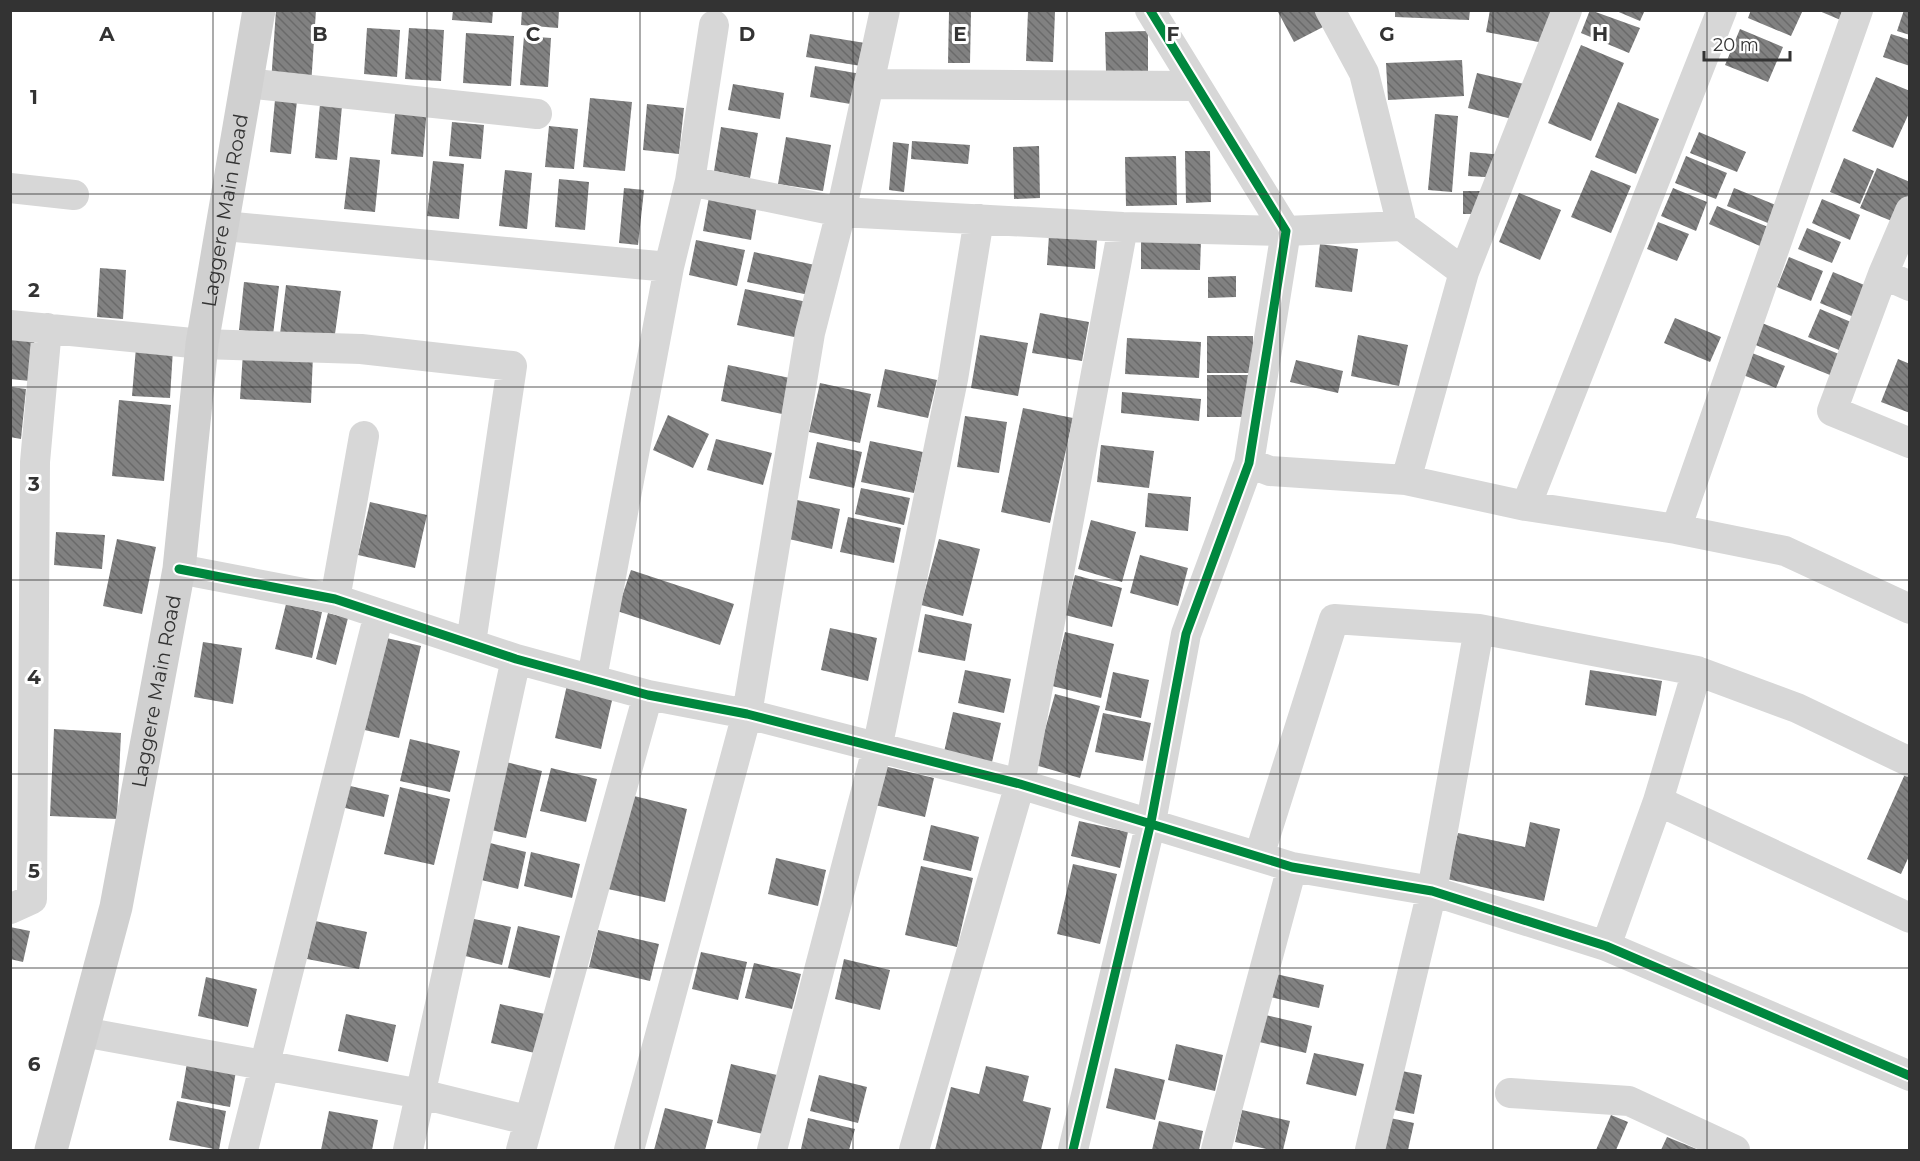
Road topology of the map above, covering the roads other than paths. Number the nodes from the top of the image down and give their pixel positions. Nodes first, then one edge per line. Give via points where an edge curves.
1 (259, 10) edge
2 (885, 10) edge
3 (1150, 10) edge
4 (1330, 10) edge
5 (1567, 10) edge
6 (1722, 10) edge
7 (1858, 10) edge
8 (714, 26) dead end
9 (246, 83) junction
10 (869, 84) junction
11 (1196, 86) junction
12 (537, 114) dead end
13 (690, 181) junction
14 (10, 188) edge
15 (74, 195) dead end
16 (1910, 211) edge
17 (841, 212) junction
18 (979, 219) junction
19 (224, 226) junction
20 (1402, 226) junction
21 (1123, 227) junction
22 (1286, 231) junction
23 (669, 267) junction
24 (1464, 272) junction
25 (1896, 280) edge
26 (10, 325) edge
27 (47, 328) junction
28 (202, 344) junction
29 (364, 436) dead end
30 (1910, 443) edge
31 (23, 460) edge
32 (1250, 463) junction
33 (1406, 480) junction
34 (1526, 506) junction
35 (1676, 529) junction
36 (179, 569) junction
37 (334, 599) junction
38 (1910, 609) edge
39 (379, 614) junction
40 (1479, 630) junction
41 (471, 643) junction
42 (516, 659) junction
43 (1697, 671) junction
44 (592, 678) junction
45 (648, 696) junction
46 (747, 714) junction
47 (876, 749) junction
48 (1910, 762) edge
49 (1020, 784) junction
50 (1658, 801) junction
51 (1151, 822) junction
52 (1259, 856) junction
53 (1292, 867) junction
54 (1432, 891) junction
55 (10, 909) edge
56 (1910, 918) edge
57 (1606, 946) junction
58 (83, 1032) junction
59 (265, 1066) junction
60 (1910, 1076) edge
61 (1510, 1093) dead end
62 (421, 1094) junction
63 (527, 1120) junction
64 (51, 1150) edge
65 (243, 1150) edge
66 (408, 1150) edge
67 (521, 1150) edge
68 (629, 1150) edge
69 (772, 1150) edge
70 (914, 1150) edge
71 (1074, 1150) edge
72 (1216, 1150) edge
73 (1370, 1150) edge
74 (1735, 1150) edge

1 - 9 street, Laggere Main Road
2 - 10 street
3 - 11 street
4 - 20 street via 1364,74
5 - 24 street
6 - 34 street
7 - 35 street
8 - 13 street
9 - 12 street
9 - 19 street, Laggere Main Road
10 - 11 street
10 - 17 street
11 - 22 street
13 - 17 street
13 - 23 street
14 - 15 street
16 - 25 street
17 - 18 street
17 - 46 street via 810,333
18 - 21 street
18 - 47 street via 953,379
19 - 23 street
19 - 28 street, Laggere Main Road
20 - 22 street
20 - 24 street
21 - 22 street
21 - 49 street
22 - 32 street
23 - 44 street
24 - 33 street
25 - 30 street via 1832,411
26 - 27 street
27 - 28 street
27 - 31 street
28 - 36 street, Laggere Main Road
28 - 41 street via 361,349 512,366
29 - 37 street
31 - 55 street via 32,899
32 - 33 street via 1269,471
32 - 51 street via 1186,634
33 - 34 street
34 - 35 street
35 - 38 street via 1785,551
36 - 37 street
36 - 58 street, Laggere Main Road via 116,907
37 - 39 street
39 - 41 street
39 - 59 street
40 - 43 street
40 - 52 street via 1334,619
40 - 54 street
41 - 42 street
42 - 44 street
42 - 62 street
43 - 48 street via 1797,708
43 - 50 street
44 - 45 street
45 - 46 street
45 - 63 street
46 - 47 street
46 - 68 street
47 - 49 street
47 - 69 street
49 - 51 street
49 - 70 street
50 - 56 street
50 - 57 street
51 - 52 street
51 - 71 street
52 - 53 street
53 - 54 street
53 - 72 street
54 - 57 street
54 - 73 street
57 - 60 street
58 - 59 street
58 - 64 street, Laggere Main Road
59 - 62 street
59 - 65 street
61 - 74 street via 1629,1101
62 - 63 street
62 - 66 street
63 - 67 street

